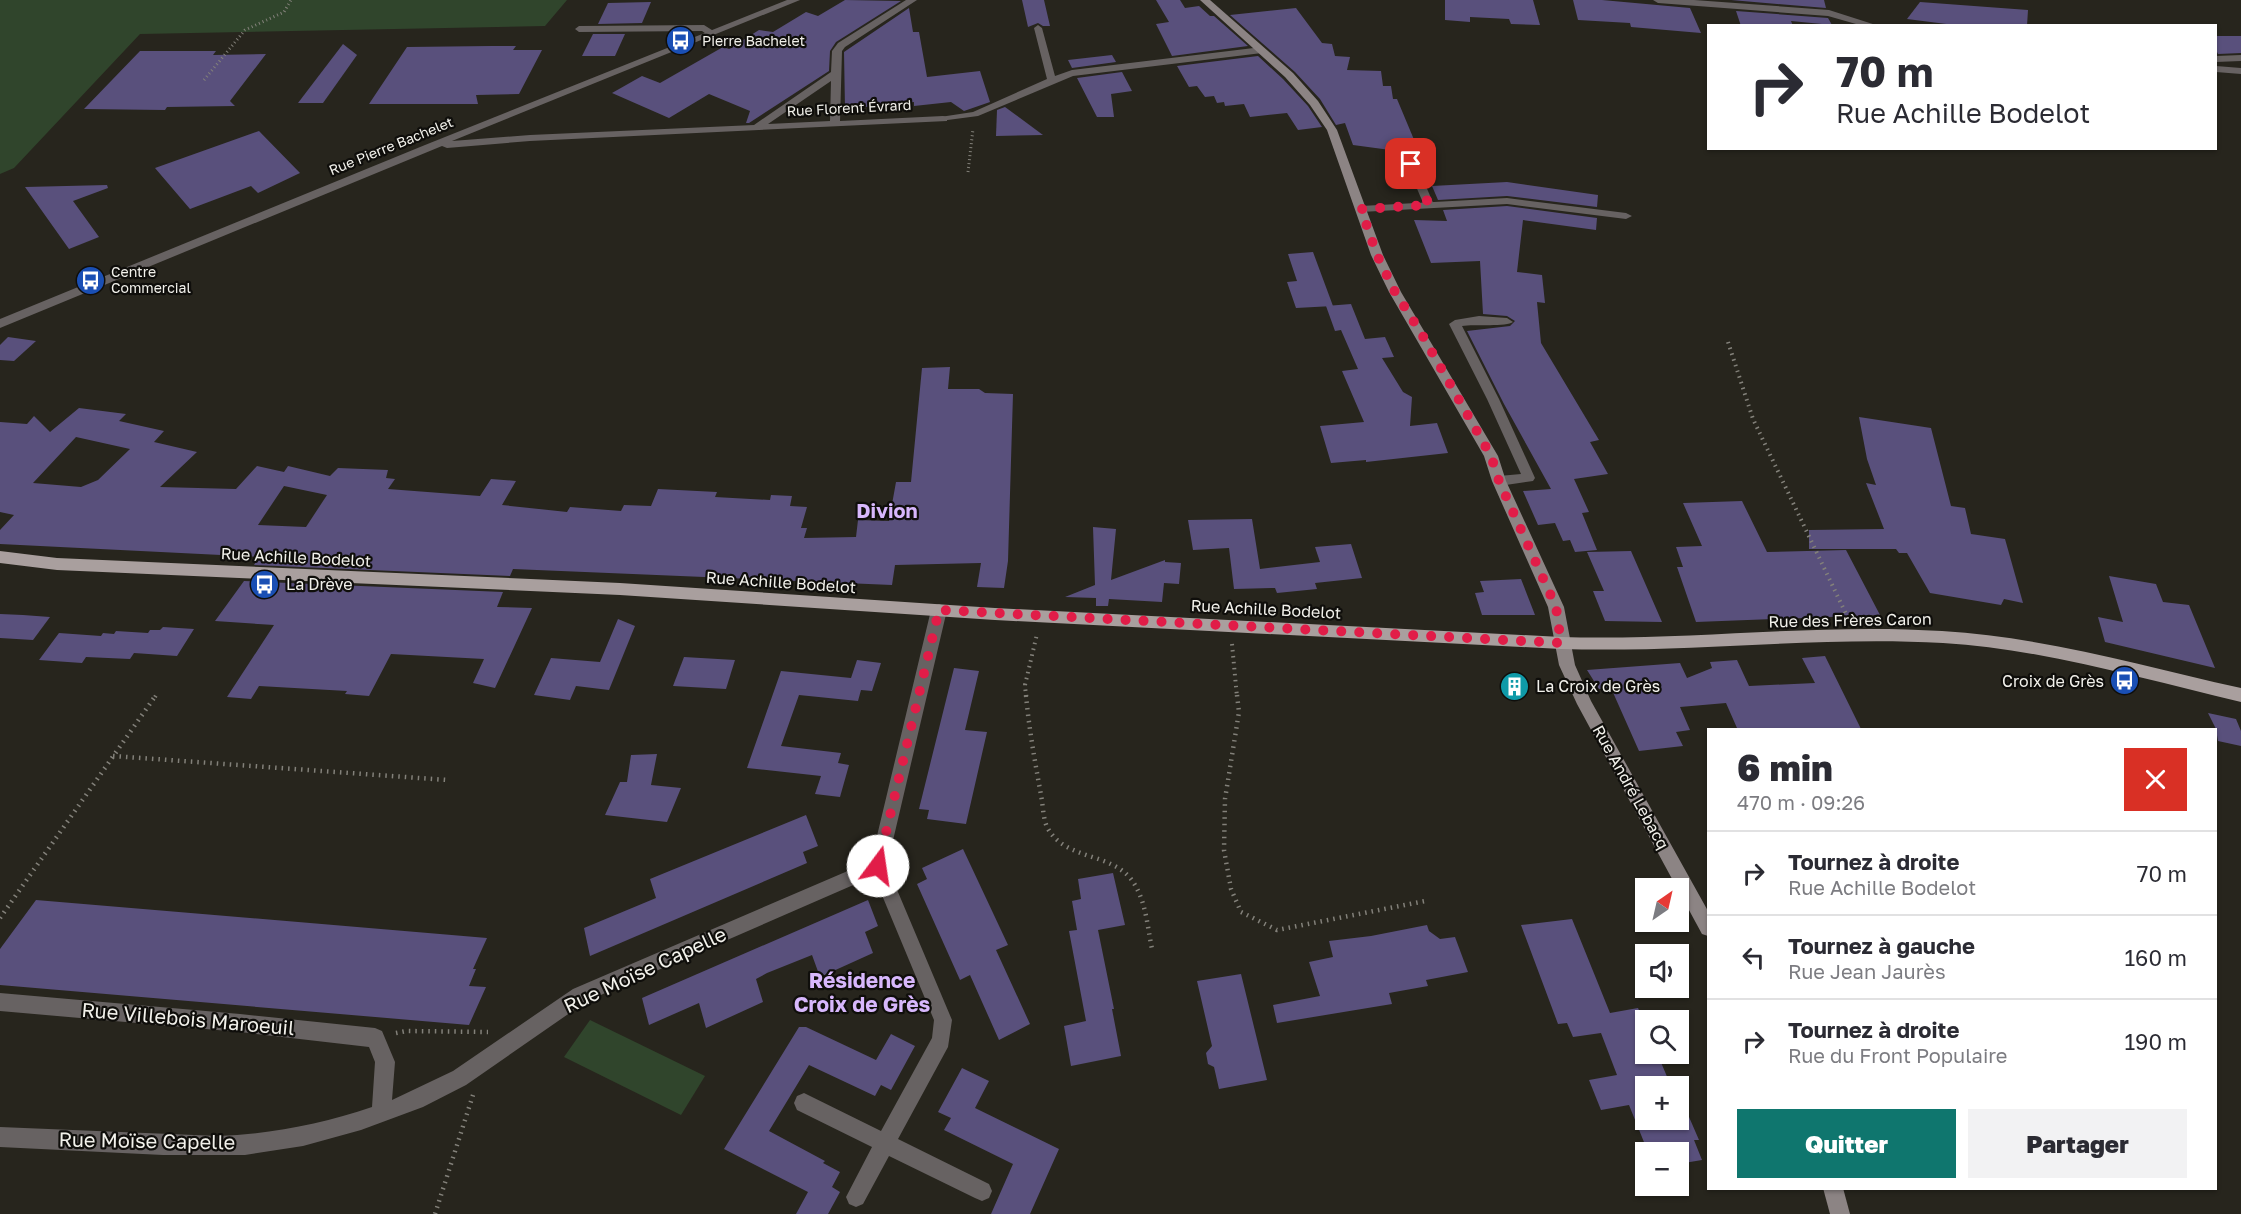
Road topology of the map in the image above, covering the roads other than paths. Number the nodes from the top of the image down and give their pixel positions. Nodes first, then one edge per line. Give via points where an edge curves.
1 (795, 0) edge
2 (912, 0) edge
3 (1205, 0) edge
4 (1658, 0) edge
5 (1868, 24) edge
6 (1038, 28) dead end
7 (579, 29) dead end
8 (712, 34) junction
9 (1262, 50) junction
10 (2241, 58) edge
11 (2217, 59) edge
12 (2217, 69) edge
13 (2241, 71) edge
14 (837, 73) junction
15 (1052, 80) junction
16 (943, 119) joint
17 (835, 123) junction
18 (756, 127) junction
19 (429, 147) junction
20 (1411, 164) dead end
21 (1429, 205) junction
22 (1361, 209) junction
23 (1626, 216) dead end
24 (1507, 322) dead end
25 (0, 324) edge
26 (1499, 481) junction
27 (0, 557) edge
28 (939, 610) junction
29 (1561, 643) junction
30 (2241, 695) edge
31 (878, 866) junction
32 (1707, 926) edge
33 (0, 1002) edge
34 (804, 1103) dead end
35 (381, 1114) junction
36 (0, 1137) edge
37 (884, 1143) junction
38 (1834, 1190) edge
39 (981, 1191) dead end
40 (856, 1197) dead end
41 (1840, 1214) edge

1 - 8 street, Rue Pierre Bachelet
2 - 14 street via 841,45 837,51
3 - 9 main road, Rue André Lebacq
4 - 5 street via 1829,13
6 - 15 lane
7 - 8 lane via 704,28
8 - 19 street, Rue Pierre Bachelet
9 - 15 lane, Rue Florent Évrard via 1072,73
9 - 22 main road, Rue André Lebacq via 1314,103 1332,130
10 - 11 street
12 - 13 street
14 - 17 street
14 - 18 street
15 - 16 lane, Rue Florent Évrard via 975,114
16 - 17 street, Rue Florent Évrard
17 - 18 street, Rue Florent Évrard
18 - 19 street, Rue Florent Évrard
19 - 25 street, Rue Pierre Bachelet
20 - 21 lane
21 - 22 street
21 - 23 street via 1507,201
22 - 26 main road, Rue André Lebacq via 1395,292 1473,422
24 - 26 lane via 1479,320 1455,324 1529,478
26 - 29 main road, Rue André Lebacq via 1556,607
27 - 28 main road, Rue Achille Bodelot via 57,564 620,589
28 - 29 main road, Rue Achille Bodelot
28 - 31 street
29 - 30 main road, Rue des Frères Caron via 1629,645 1856,635 1942,637 2030,646
29 - 32 main road, Rue André Lebacq via 1585,704
31 - 35 street, Rue Moïse Capelle via 580,995 483,1065 440,1089
31 - 37 street via 943,1020 941,1040
33 - 35 street, Rue Villebois Maroeuil via 375,1038 385,1062
34 - 37 street
35 - 36 street, Rue Moïse Capelle via 303,1136 220,1146
37 - 39 street
37 - 40 street
38 - 41 main road

